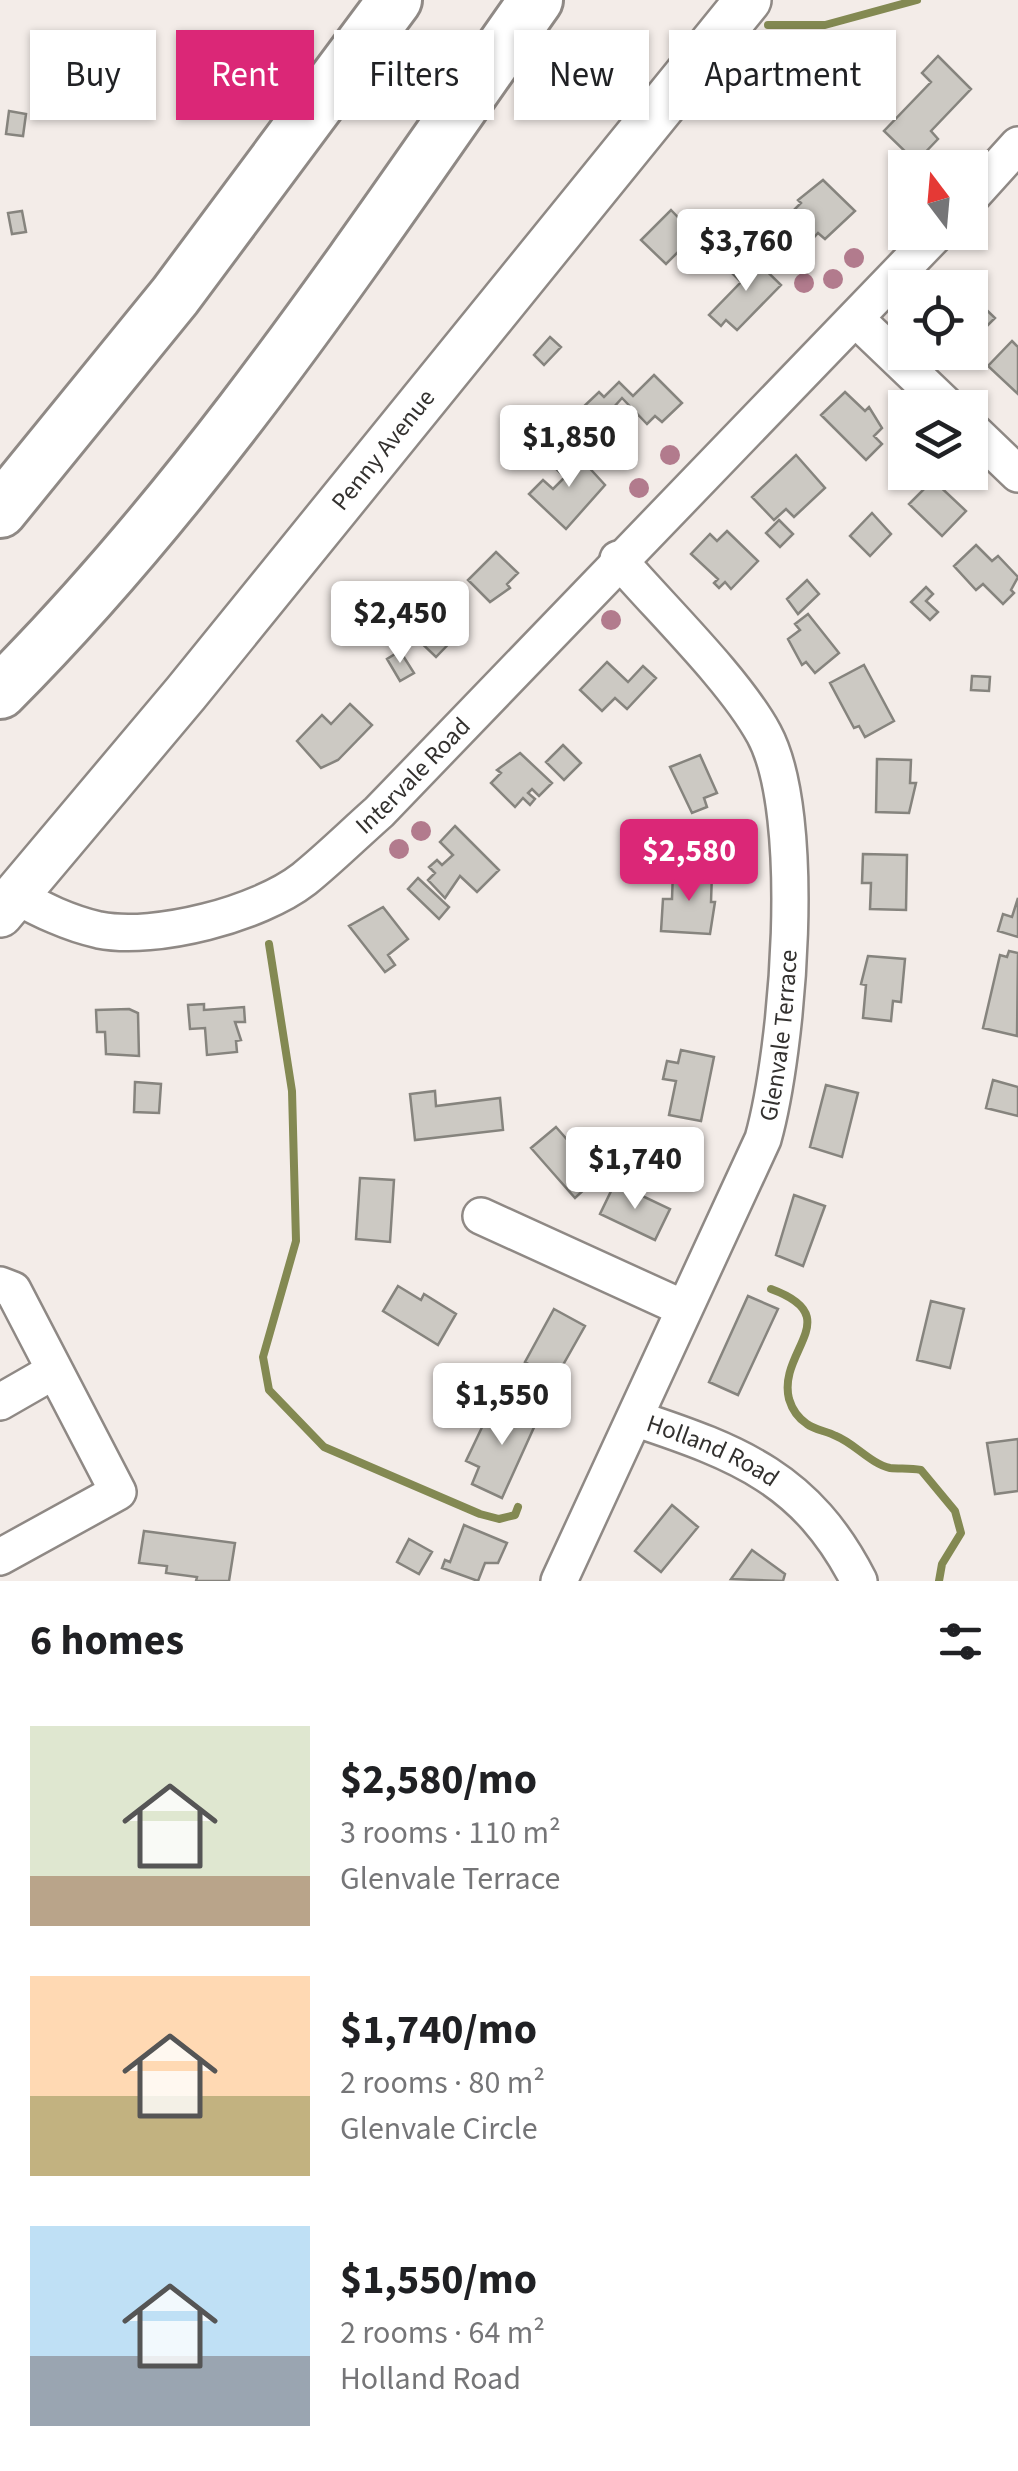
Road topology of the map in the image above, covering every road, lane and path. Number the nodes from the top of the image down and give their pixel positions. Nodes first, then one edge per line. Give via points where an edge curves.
1 (358, 0) edge
2 (394, 0) edge
3 (536, 0) edge
4 (748, 0) edge
5 (1018, 146) edge
6 (988, 178) edge
7 (922, 250) edge
8 (175, 296) junction
9 (858, 320) junction
10 (930, 390) edge
11 (988, 445) edge
12 (1018, 474) edge
13 (0, 511) edge
14 (618, 559) junction
15 (0, 692) edge
16 (5, 898) edge
17 (481, 1216) dead end
18 (0, 1285) edge
19 (683, 1308) junction
20 (54, 1371) junction
21 (0, 1402) edge
22 (637, 1419) junction
23 (0, 1557) edge
24 (558, 1581) edge
25 (859, 1581) edge

1 - 8 highway
2 - 8 highway
3 - 15 highway via 256,396 135,545
4 - 16 main road, Penny Avenue via 186,693
5 - 6 street
7 - 9 street, Intervale Road
8 - 13 highway
9 - 10 street
9 - 14 street, Intervale Road
11 - 12 street
14 - 16 street, Intervale Road via 379,812 302,881 264,902 193,924 129,932 102,930
14 - 19 street, Glenvale Terrace via 765,736 791,839 775,1096 763,1139
17 - 19 street
18 - 20 street via 13,1290
19 - 22 street, Glenvale Terrace
20 - 21 street
20 - 23 street via 118,1492
22 - 24 street, Holland Road
22 - 25 street, Holland Road via 718,1446 774,1476 808,1509

